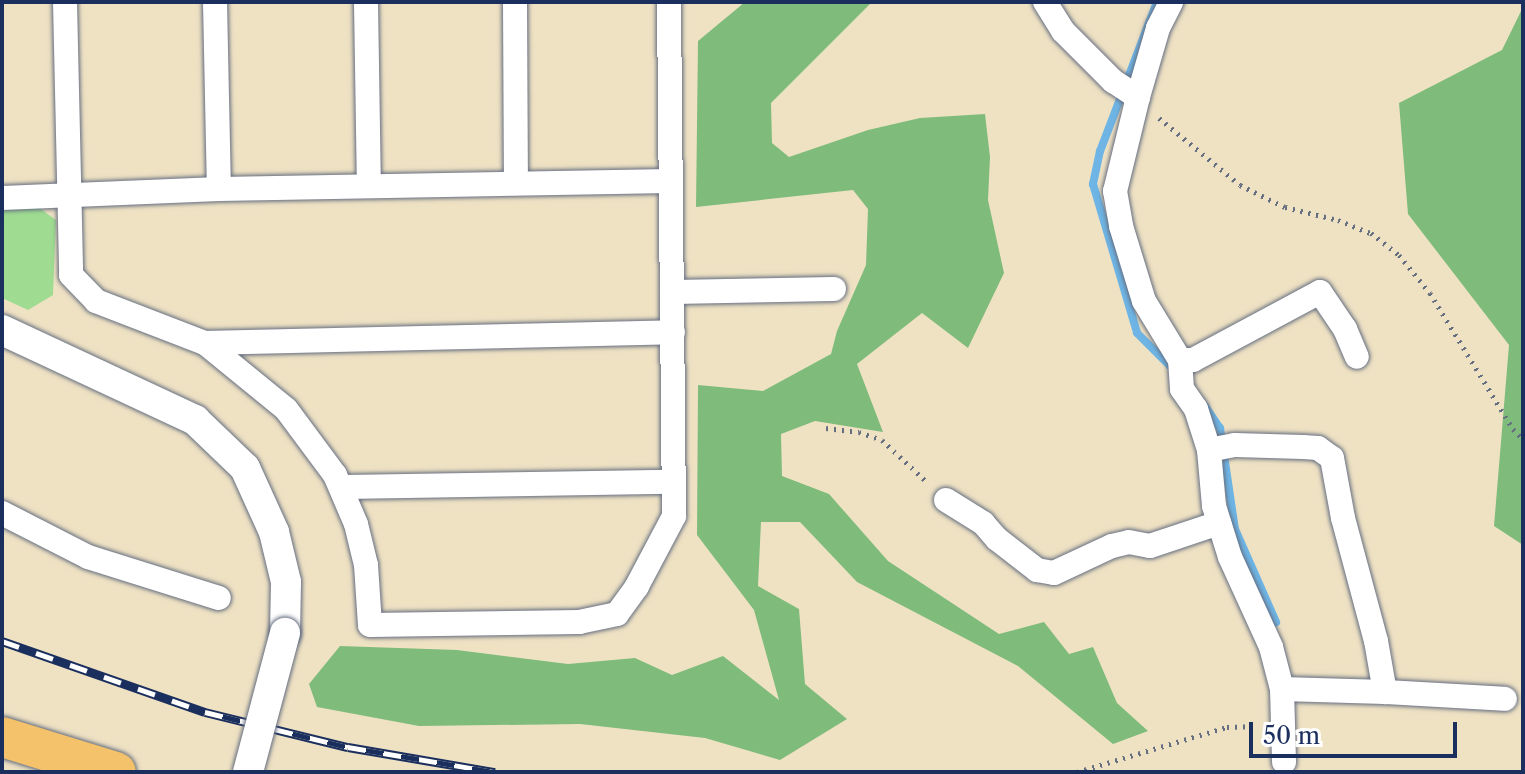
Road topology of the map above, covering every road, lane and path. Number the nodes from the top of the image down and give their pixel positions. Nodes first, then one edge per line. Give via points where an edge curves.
1 (65, 2) edge
2 (215, 2) edge
3 (366, 2) edge
4 (515, 2) edge
5 (669, 2) edge
6 (1045, 2) edge
7 (1171, 2) edge
8 (1138, 97) junction
9 (671, 181) junction
10 (516, 182) junction
11 (369, 185) junction
12 (219, 189) junction
13 (69, 195) junction
14 (2, 198) edge
15 (834, 289) dead end
16 (672, 292) junction
17 (2, 330) edge
18 (673, 332) junction
19 (205, 343) junction
20 (1357, 357) dead end
21 (1180, 360) junction
22 (826, 428) dead end
23 (1523, 439) edge
24 (1209, 450) junction
25 (674, 482) junction
26 (341, 487) junction
27 (946, 500) joint
28 (2, 513) edge
29 (1219, 523) junction
30 (219, 598) dead end
31 (1282, 689) junction
32 (1385, 692) junction
33 (1505, 699) dead end
34 (1283, 726) junction
35 (2, 737) edge
36 (1284, 762) dead end
37 (116, 772) edge
38 (248, 772) edge
39 (1077, 772) edge

1 - 13 street
2 - 12 street
3 - 11 street
4 - 10 street
5 - 9 street
6 - 8 street via 1063,31 1113,81
7 - 8 street
8 - 21 street via 1115,191 1144,301
8 - 23 path via 1181,140 1240,185 1285,207 1371,233 1399,255 1430,293
9 - 10 street
9 - 16 street
10 - 11 street
11 - 12 street
12 - 13 street
13 - 14 street
13 - 19 street via 71,275 96,301
15 - 16 street
16 - 18 street
17 - 38 street, bridge via 195,420 245,468 274,532 286,582 285,633
18 - 19 street
18 - 25 street
19 - 26 street via 286,409
20 - 21 street via 1320,292 1193,360
21 - 24 street via 1182,389 1196,409
22 - 27 path via 882,440
24 - 29 street
24 - 32 street via 1235,445 1318,448 1332,458
25 - 26 street
25 - 26 street via 674,516 617,614 534,623 370,625 366,565
27 - 29 street via 983,523 1037,570 1054,573 1112,546 1150,546
28 - 30 street via 88,557
29 - 31 street via 1271,647
31 - 32 street
31 - 34 street
32 - 33 street
34 - 36 street
34 - 39 path via 1227,727
35 - 37 highway

